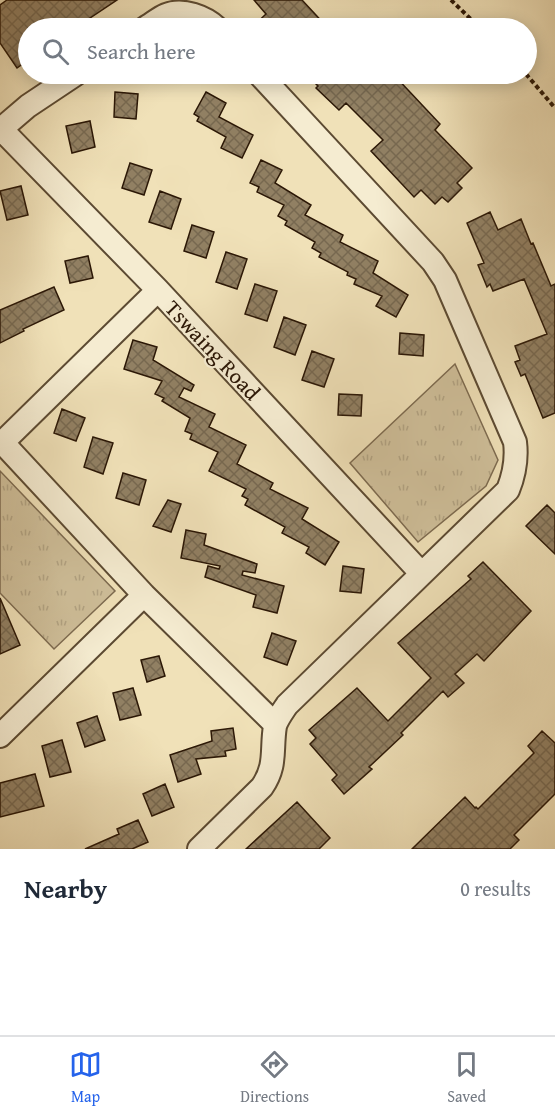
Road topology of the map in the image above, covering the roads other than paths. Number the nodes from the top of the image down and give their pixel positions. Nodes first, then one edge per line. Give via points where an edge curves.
1 (161, 18) edge
2 (204, 18) edge
3 (61, 84) edge
4 (268, 84) edge
5 (0, 130) edge
6 (158, 290) junction
7 (1, 444) edge
8 (421, 573) junction
9 (144, 595) junction
10 (276, 724) junction
11 (0, 736) edge
12 (199, 849) edge

1 - 2 street via 185,13
3 - 5 street
4 - 8 street via 433,262 445,280 515,442 508,490
5 - 6 street, Tswaing Road
6 - 7 street
6 - 8 street, Tswaing Road
7 - 9 street
8 - 10 street via 287,705
9 - 10 street
9 - 11 street
10 - 12 street via 269,777

